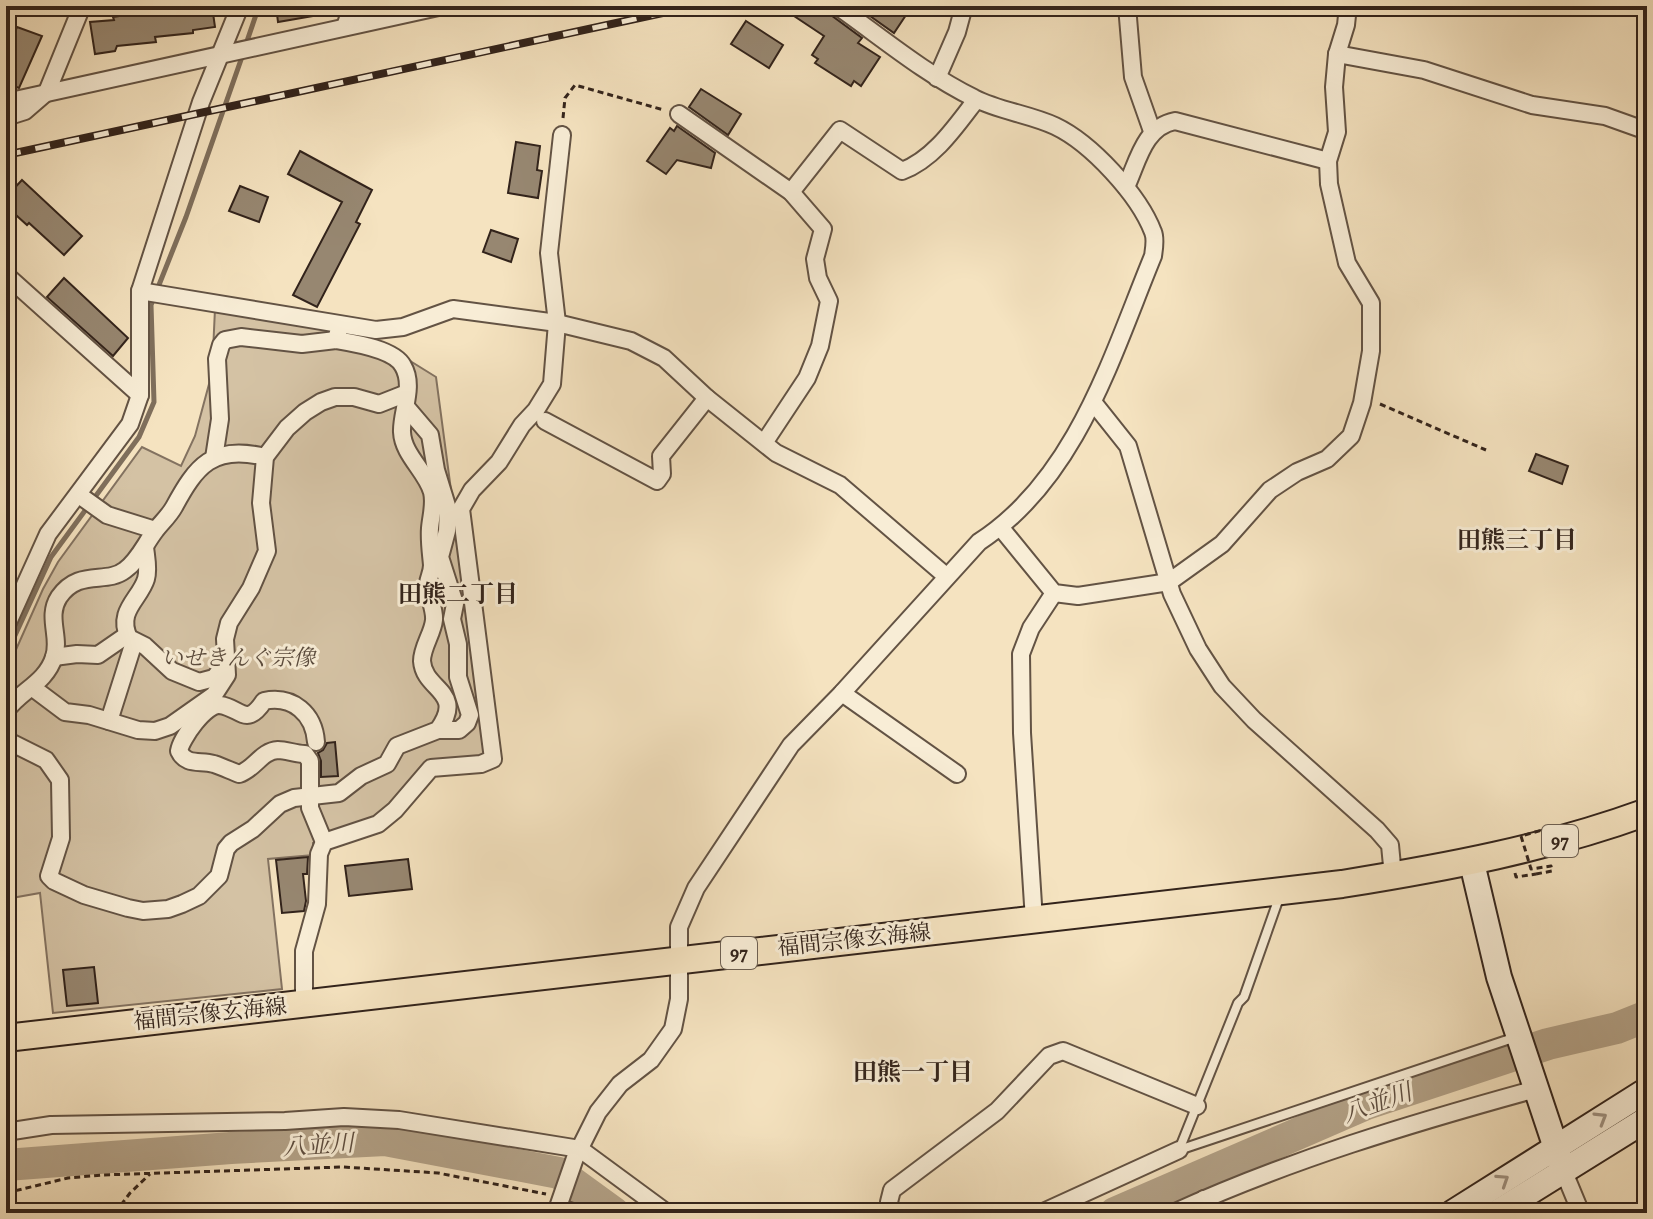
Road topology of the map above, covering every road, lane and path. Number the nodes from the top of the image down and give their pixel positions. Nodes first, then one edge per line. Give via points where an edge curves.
1 (82, 6) edge
2 (240, 6) edge
3 (352, 6) edge
4 (443, 6) edge
5 (837, 6) edge
6 (964, 6) edge
7 (1127, 6) edge
8 (1348, 6) edge
9 (345, 27) junction
10 (237, 51) junction
11 (1337, 54) junction
12 (937, 78) junction
13 (47, 92) junction
14 (976, 100) junction
15 (6, 102) edge
16 (679, 114) joint
17 (6, 117) edge
18 (1152, 131) junction
19 (1647, 131) edge
20 (562, 135) joint
21 (1328, 161) junction
22 (1126, 187) junction
23 (791, 192) junction
24 (6, 275) edge
25 (140, 291) junction
26 (557, 323) junction
27 (338, 332) junction
28 (140, 395) junction
29 (1363, 397) junction
30 (707, 398) junction
31 (407, 401) junction
32 (1093, 402) junction
33 (545, 421) dead end
34 (764, 443) junction
35 (1486, 450) dead end
36 (265, 457) junction
37 (214, 458) junction
38 (79, 495) junction
39 (1001, 528) junction
40 (155, 530) junction
41 (145, 547) junction
42 (436, 562) junction
43 (946, 576) junction
44 (1169, 582) junction
45 (1054, 593) junction
46 (6, 627) edge
47 (131, 639) junction
48 (54, 657) junction
49 (226, 664) junction
50 (33, 688) junction
51 (842, 693) junction
52 (6, 711) edge
53 (109, 721) junction
54 (438, 730) junction
55 (6, 740) edge
56 (316, 742) dead end
57 (957, 774) dead end
58 (311, 797) junction
59 (1647, 812) edge
60 (1558, 829) dead end
61 (324, 842) junction
62 (1472, 863) junction
63 (1512, 868) dead end
64 (1393, 876) junction
65 (1282, 890) junction
66 (1034, 920) junction
67 (678, 960) junction
68 (304, 1003) junction
69 (6, 1038) edge
70 (1520, 1041) junction
71 (1534, 1085) junction
72 (1647, 1090) edge
73 (1197, 1106) junction
74 (1647, 1119) edge
75 (6, 1132) edge
76 (1555, 1146) junction
77 (1179, 1150) junction
78 (578, 1154) junction
79 (1564, 1172) junction
80 (151, 1174) junction
81 (6, 1193) edge
82 (560, 1200) junction
83 (1208, 1206) edge
84 (115, 1213) edge
85 (490, 1213) edge
86 (575, 1213) edge
87 (667, 1213) edge
88 (893, 1213) edge
89 (1041, 1213) edge
90 (1173, 1213) edge
91 (1452, 1213) edge
92 (1496, 1213) edge
93 (1581, 1213) edge

1 - 13 street
2 - 10 street
3 - 9 street
4 - 9 street
5 - 12 street
6 - 12 street
7 - 18 street via 1133,77
8 - 11 street
9 - 10 street
10 - 13 street
10 - 25 street via 201,102
11 - 19 street via 1424,70 1532,105 1605,116
11 - 21 street via 1337,132
12 - 14 street
13 - 15 street
13 - 17 street via 25,111
14 - 22 street via 1072,136
14 - 23 street via 933,151 902,171 840,130
16 - 20 path via 575,85 565,98
16 - 23 street
18 - 21 street via 1175,121
18 - 22 street
20 - 26 street via 549,253
21 - 29 street via 1347,263 1371,303 1371,351
22 - 32 street via 1154,234 1153,256
23 - 34 street via 823,229 815,259 829,301 807,378
24 - 28 street
25 - 27 street via 297,315
25 - 28 street
26 - 27 street via 453,309 403,327
26 - 30 street via 631,341 664,358
26 - 61 street via 552,384 461,509 493,759 431,768 378,824
27 - 31 street via 402,363
27 - 37 street via 302,344 225,340 217,359 220,419
28 - 38 street via 130,424
29 - 35 path
29 - 44 street via 1351,436 1327,459 1270,490 1222,544
30 - 33 street via 661,456 657,481
30 - 34 street
31 - 36 street via 379,404 335,397 321,402 287,428
31 - 42 street via 403,440 432,492
31 - 42 street via 430,435 448,509
32 - 39 street via 1041,486
32 - 44 street via 1128,446
34 - 43 street via 840,485
36 - 37 street
36 - 49 street via 261,503 267,551 229,623
37 - 40 street via 194,472 173,511
38 - 40 street via 107,515
38 - 46 street via 48,534
39 - 43 street
39 - 45 street
40 - 41 street
41 - 47 street via 147,574 126,615
41 - 48 street via 123,572 75,582 57,599 52,615
42 - 54 street via 428,585 434,619 422,660 447,698 448,711
42 - 54 street via 445,565 455,604 458,677 470,715 459,730
43 - 51 street
44 - 45 street via 1078,596
44 - 64 street via 1198,649 1222,686 1377,830 1390,845
45 - 66 street via 1021,654
47 - 48 street via 98,655
47 - 49 street via 153,651 172,671 199,682 214,678
47 - 53 street
48 - 50 street
49 - 53 street via 227,675 214,695 170,726 138,730
50 - 52 street
50 - 53 street via 65,712
51 - 57 street
51 - 67 street via 791,745 696,888 679,927
54 - 58 street via 397,746 387,764 344,790
55 - 58 street via 46,760 60,780 61,838 49,876 84,895 143,911 168,909 199,896 219,876 226,849 238,836 280,804
56 - 58 street via 307,713 275,699 248,715 213,706 179,747 184,760 239,774 271,751 305,754
58 - 61 street via 312,817
59 - 62 main road, 福間宗像玄海線 / 97
60 - 63 path, bridge via 1521,836 1531,869 1551,866 1552,871 1516,877
61 - 68 street via 317,904 304,951
62 - 64 main road, 福間宗像玄海線 / 97
62 - 70 street
64 - 65 main road, 福間宗像玄海線 / 97
65 - 66 main road, 福間宗像玄海線 / 97
65 - 73 lane
66 - 67 main road, 福間宗像玄海線 / 97
67 - 68 main road, 福間宗像玄海線 / 97
67 - 78 street via 673,1029 651,1060 620,1084 598,1112
68 - 69 main road, 福間宗像玄海線 / 97
70 - 71 street
70 - 77 lane
71 - 76 street
71 - 83 street via 1291,1164
76 -> 72 street
73 - 77 lane
73 - 88 street via 1063,1051 1049,1056 997,1111 892,1190
74 - 79 street
75 - 78 street via 51,1125 344,1117 399,1120
76 - 79 street
91 -> 76 street
77 - 89 street
78 - 82 street
78 - 87 street
79 - 92 street
79 - 93 street
80 - 81 path via 68,1178
80 - 82 path via 342,1167 438,1173
80 - 84 path
82 - 85 path via 499,1206
82 - 86 street
83 - 90 street

